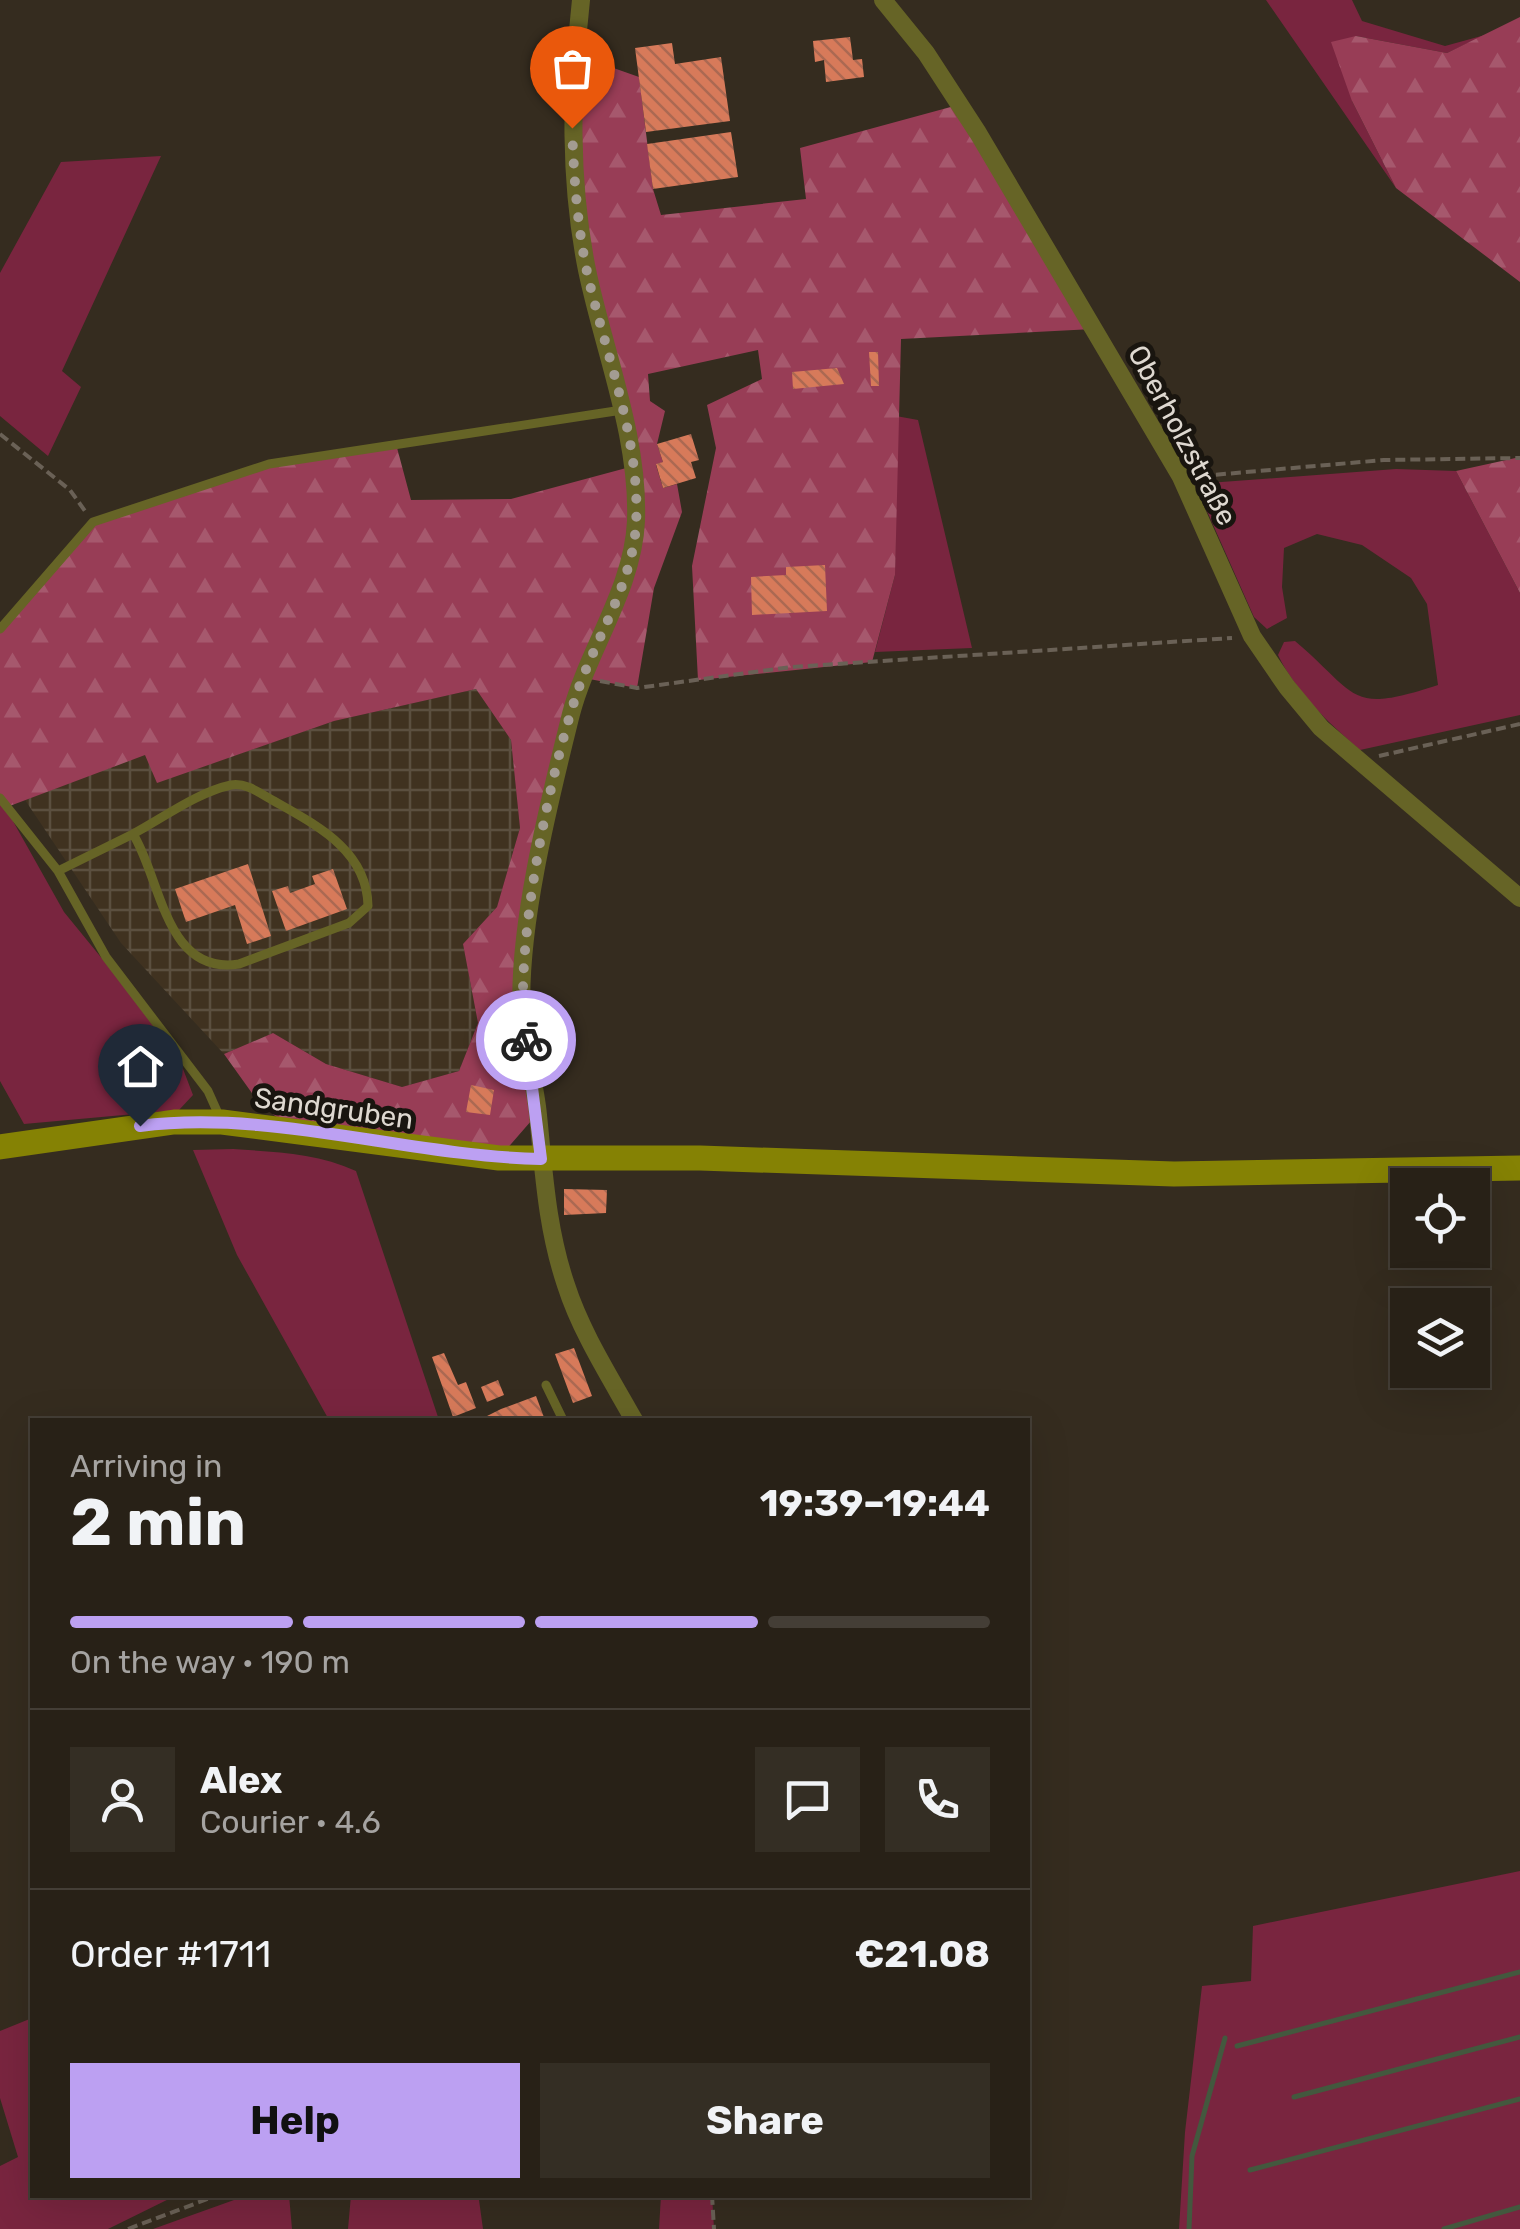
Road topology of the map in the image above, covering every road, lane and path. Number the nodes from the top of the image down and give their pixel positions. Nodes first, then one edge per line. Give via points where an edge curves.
1 (582, 0) edge
2 (883, 0) edge
3 (622, 410) junction
4 (0, 434) edge
5 (1520, 458) edge
6 (1181, 477) junction
7 (93, 522) junction
8 (0, 629) edge
9 (1252, 636) junction
10 (583, 678) junction
11 (1520, 724) edge
12 (1360, 761) junction
13 (0, 798) edge
14 (133, 834) junction
15 (58, 870) junction
16 (1520, 898) edge
17 (222, 1122) junction
18 (0, 1146) edge
19 (541, 1159) junction
20 (1520, 1168) edge
21 (546, 1385) dead end
22 (562, 1418) edge
23 (633, 1418) edge
24 (210, 2198) edge
25 (712, 2198) edge
26 (128, 2229) edge
27 (714, 2229) edge

1 - 3 street via 572,98 576,201
2 - 6 street, Oberholzstraße via 978,133
3 - 7 lane via 269,464
3 - 10 street via 636,505 633,544
4 - 7 path via 70,490
5 - 6 path via 1384,460
6 - 9 street, Oberholzstraße
7 - 8 lane
9 - 10 path via 791,667 638,688
9 - 12 street, Oberholzstraße via 1322,728
10 - 19 street via 536,881 522,979
11 - 12 path
12 - 16 street, Oberholzstraße
13 - 15 lane
14 - 14 lane via 173,932 216,964 239,964 350,922 368,906 342,846 248,786 226,787
14 - 15 lane
15 - 17 lane via 106,957 208,1090
17 - 18 street, Sandgruben via 174,1122
17 - 19 street, Sandgruben via 460,1156
19 - 20 street, Sandgruben via 1174,1174
19 - 23 street via 566,1288
21 - 22 lane
24 - 26 path
25 - 27 path

